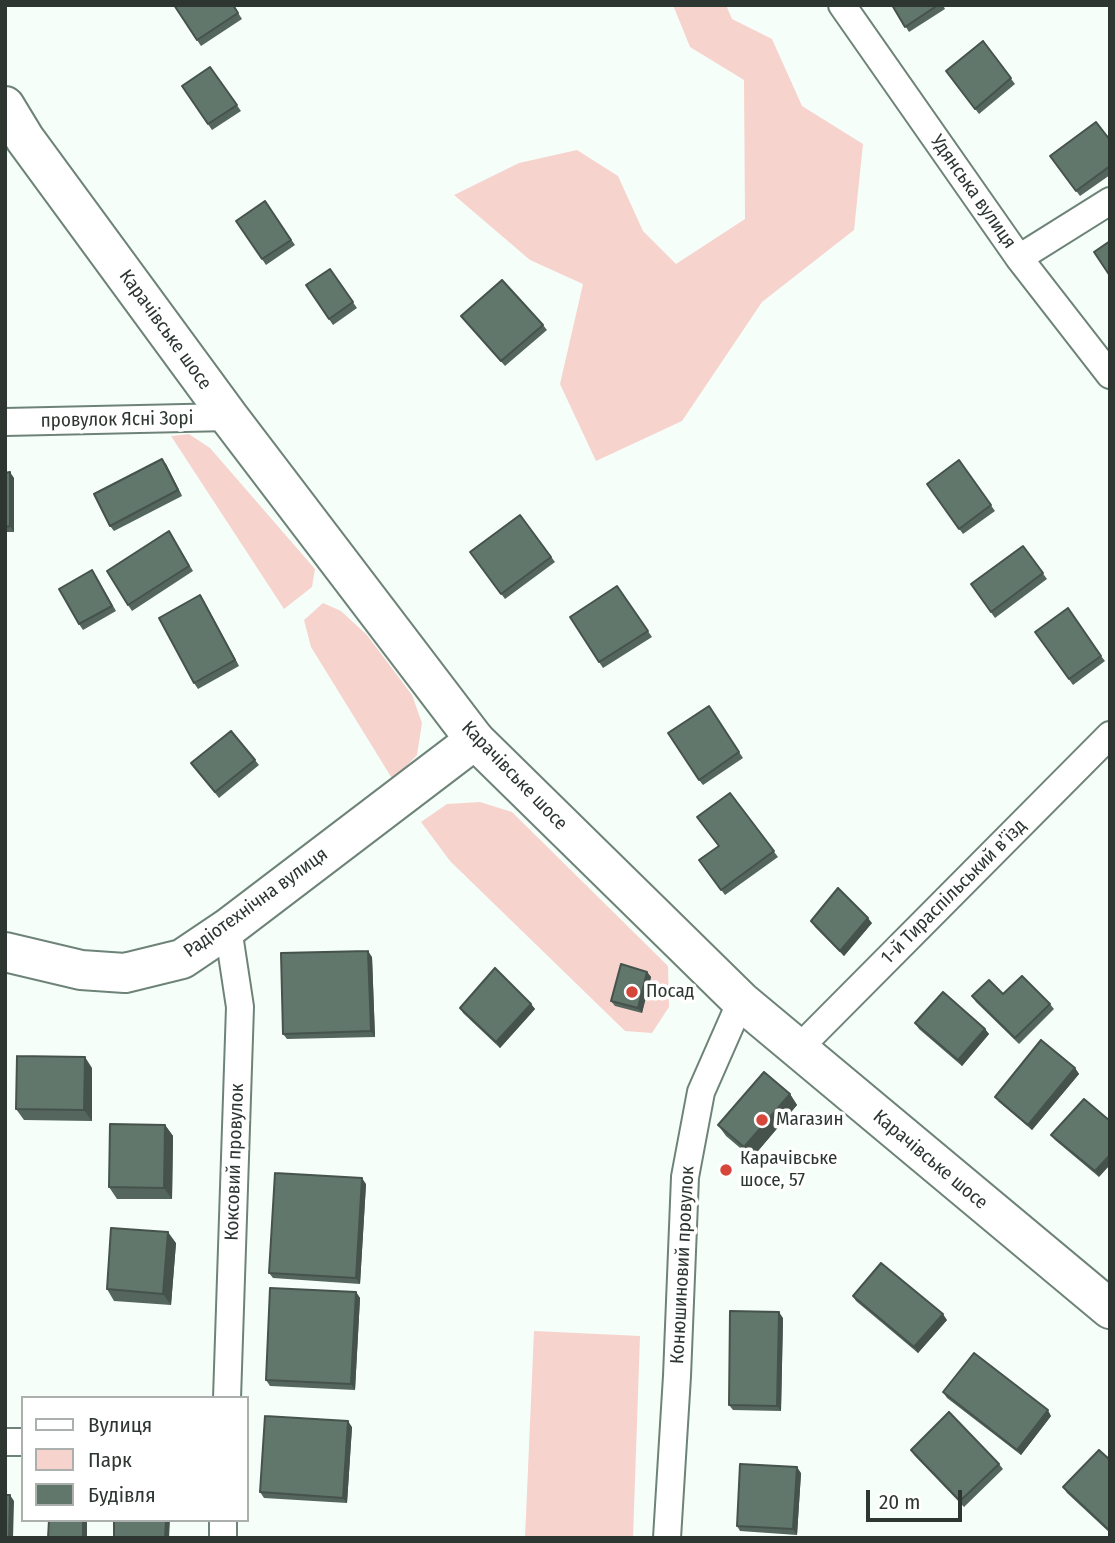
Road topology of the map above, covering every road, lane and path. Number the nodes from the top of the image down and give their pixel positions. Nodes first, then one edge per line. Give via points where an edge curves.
1 (842, 5) edge
2 (5, 106) edge
3 (1110, 201) edge
4 (1019, 258) junction
5 (1110, 375) edge
6 (229, 417) junction
7 (5, 422) edge
8 (1110, 735) edge
9 (475, 740) junction
10 (228, 928) junction
11 (5, 952) edge
12 (741, 1001) junction
13 (797, 1050) junction
14 (1110, 1309) edge
15 (227, 1396) edge
16 (667, 1538) edge

1 - 4 street, Удянська вулиця
2 - 6 main road, Карачівське шосе
3 - 4 street
4 - 5 street, Удянська вулиця
6 - 7 street, провулок Ясні Зорі
6 - 9 main road, Карачівське шосе
8 - 13 street, 1-й Тираспільський в’їзд
9 - 10 main road, Радіотехнічна вулиця
9 - 12 main road, Карачівське шосе
10 - 11 main road, Радіотехнічна вулиця via 182,958 125,973 81,970
10 - 15 street, Коксовий провулок via 240,1007
12 - 13 main road, Карачівське шосе
12 - 16 street, Конюшиновий провулок via 701,1091 685,1177
13 - 14 main road, Карачівське шосе

